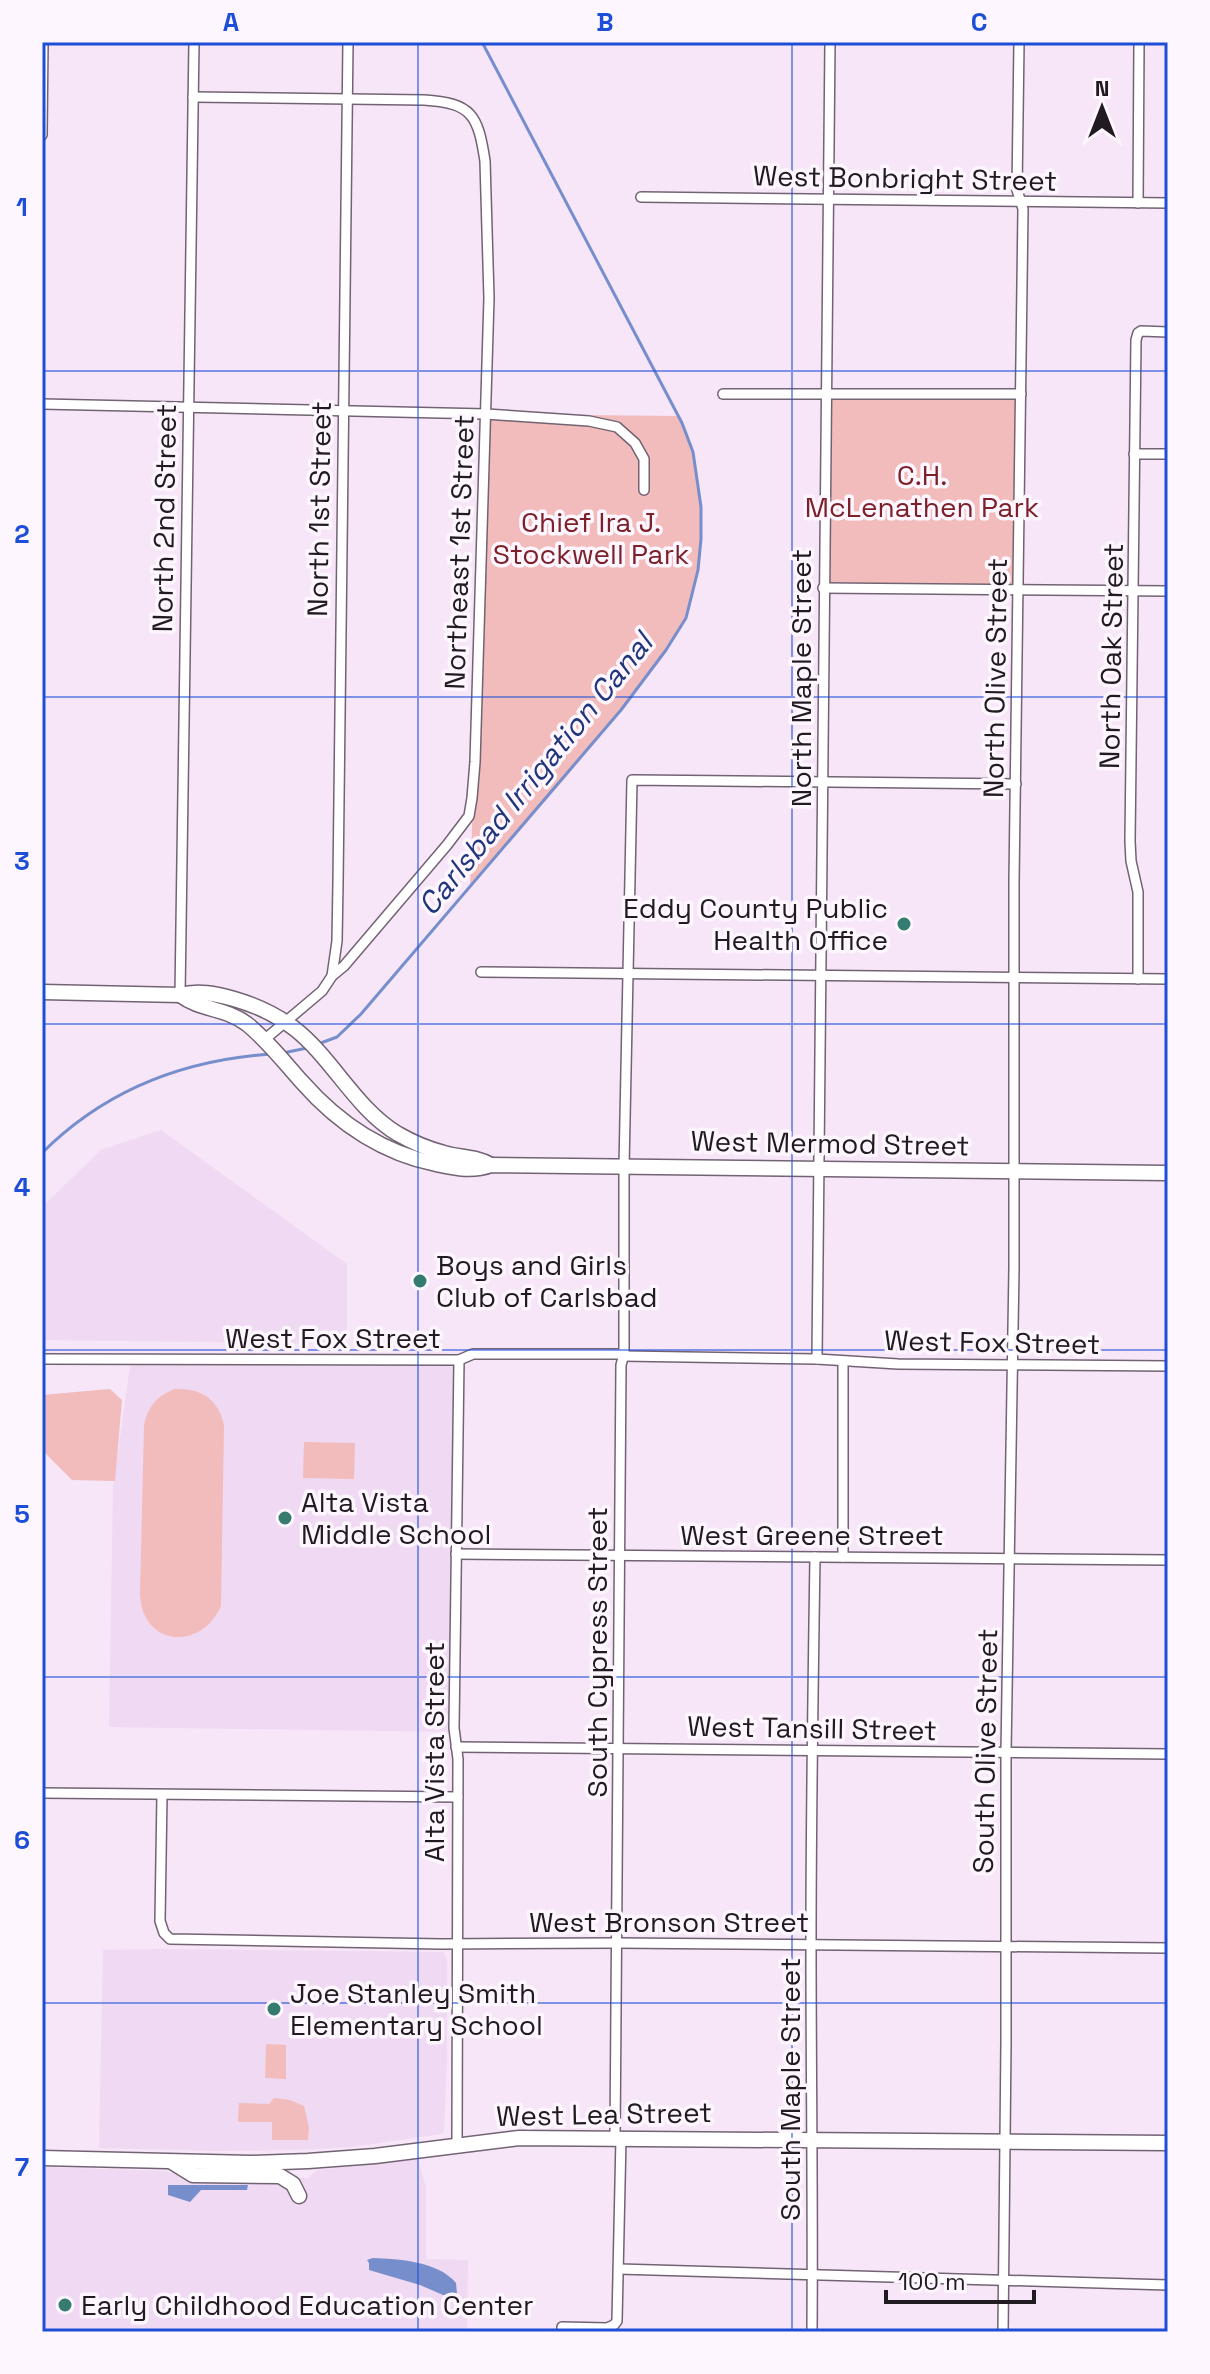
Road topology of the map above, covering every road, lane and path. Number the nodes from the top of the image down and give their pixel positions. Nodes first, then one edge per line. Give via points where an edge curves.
1 (43, 42) edge
2 (194, 42) edge
3 (348, 42) edge
4 (830, 42) edge
5 (1019, 42) edge
6 (1139, 42) edge
7 (193, 97) junction
8 (347, 100) junction
9 (42, 135) edge
10 (641, 197) dead end
11 (829, 199) junction
12 (1020, 202) junction
13 (1138, 203) junction
14 (1168, 203) edge
15 (1168, 332) edge
16 (723, 394) dead end
17 (1021, 394) junction
18 (825, 395) junction
19 (42, 404) edge
20 (188, 409) junction
21 (343, 412) junction
22 (486, 414) junction
23 (1134, 454) junction
24 (1168, 454) edge
25 (644, 490) dead end
26 (823, 588) junction
27 (1018, 589) junction
28 (1134, 591) junction
29 (1168, 591) edge
30 (822, 782) junction
31 (1016, 784) junction
32 (481, 972) dead end
33 (629, 973) junction
34 (821, 975) junction
35 (332, 976) junction
36 (1014, 978) junction
37 (1138, 979) junction
38 (1168, 979) edge
39 (42, 992) edge
40 (180, 995) junction
41 (290, 1025) junction
42 (264, 1040) junction
43 (491, 1165) junction
44 (624, 1167) junction
45 (818, 1169) junction
46 (1013, 1171) junction
47 (1168, 1173) edge
48 (623, 1355) junction
49 (42, 1359) edge
50 (817, 1359) junction
51 (459, 1360) junction
52 (843, 1362) junction
53 (1012, 1365) junction
54 (1168, 1366) edge
55 (456, 1554) junction
56 (619, 1555) junction
57 (815, 1557) junction
58 (843, 1557) junction
59 (1009, 1559) junction
60 (1168, 1560) edge
61 (456, 1747) junction
62 (619, 1748) junction
63 (813, 1750) junction
64 (1006, 1752) junction
65 (1168, 1754) edge
66 (42, 1793) edge
67 (162, 1795) junction
68 (458, 1797) junction
69 (617, 1943) junction
70 (457, 1944) junction
71 (811, 1945) junction
72 (1005, 1948) junction
73 (1168, 1948) edge
74 (618, 2138) junction
75 (812, 2139) junction
76 (1005, 2142) junction
77 (1168, 2143) edge
78 (457, 2144) junction
79 (42, 2158) edge
80 (172, 2162) junction
81 (299, 2196) dead end
82 (619, 2269) junction
83 (812, 2274) junction
84 (1004, 2279) junction
85 (1168, 2285) edge
86 (562, 2332) edge
87 (812, 2332) edge
88 (1003, 2332) edge

1 - 9 street
2 - 7 street, North 2nd Street
3 - 8 street, North 1st Street
4 - 11 street, North Maple Street
5 - 12 street, North Olive Street
6 - 13 street
7 - 8 street, Northeast 1st Street
7 - 20 street, North 2nd Street
8 - 21 street, North 1st Street
8 - 22 street, Northeast 1st Street via 451,103 466,110 478,128 489,242
10 - 11 street, West Bonbright Street
11 - 12 street, West Bonbright Street
11 - 18 street, North Maple Street
12 - 13 street, West Bonbright Street
12 - 17 street, North Olive Street
13 - 14 street, West Bonbright Street
15 - 23 street, North Oak Street via 1138,333
16 - 18 street
17 - 18 street
17 - 27 street, North Olive Street
18 - 26 street, North Maple Street
19 - 20 street
20 - 21 street
20 - 40 street, North 2nd Street
21 - 22 street
21 - 35 street, North 1st Street via 337,941
22 - 25 street via 617,427 644,459
22 - 35 street, Northeast 1st Street via 470,812
23 - 24 street
23 - 28 street, North Oak Street
26 - 27 street
26 - 30 street, North Maple Street
27 - 28 street
27 - 31 street, North Olive Street
28 - 29 street
28 - 37 street, North Oak Street via 1130,841 1138,892
30 - 31 street
30 - 33 street, South Cypress Street via 632,780
30 - 34 street, North Maple Street
31 - 36 street, North Olive Street
32 - 33 street
33 - 34 street
33 - 44 street, South Cypress Street
34 - 36 street
34 - 45 street, North Maple Street
35 - 41 street, Northeast 1st Street
36 - 37 street
36 - 46 street, North Olive Street
37 - 38 street
39 - 40 street
40 - 41 street via 226,997
40 - 42 street via 237,1017
41 - 42 street, Northeast 1st Street
41 - 43 street via 398,1134 445,1154 477,1157
42 - 43 street via 326,1106 376,1143 445,1166 477,1170
43 - 44 street, West Mermod Street
44 - 45 street, West Mermod Street
44 - 48 street, South Cypress Street
45 - 46 street, West Mermod Street
45 - 50 street
46 - 47 street, West Mermod Street
46 - 53 street, South Olive Street
48 - 50 street, West Fox Street
48 - 51 street, West Fox Street via 473,1354
48 - 56 street, South Cypress Street
49 - 51 street, West Fox Street
50 - 52 street, West Fox Street
51 - 55 street, Alta Vista Street
52 - 53 street, West Fox Street
52 - 58 street
53 - 54 street, West Fox Street
53 - 59 street, South Olive Street
55 - 56 street, West Greene Street
55 - 61 street, Alta Vista Street
56 - 57 street, West Greene Street
56 - 62 street, South Cypress Street
57 - 58 street, West Greene Street
57 - 63 street, South Maple Street
58 - 59 street, West Greene Street
59 - 60 street, West Greene Street
59 - 64 street, South Olive Street
61 - 62 street, West Tansill Street
61 - 68 street, Alta Vista Street
62 - 63 street, West Tansill Street
62 - 69 street, South Cypress Street
63 - 64 street, West Tansill Street
63 - 71 street, South Maple Street
64 - 65 street, West Tansill Street
64 - 72 street, South Olive Street
66 - 67 street
67 - 68 street
67 - 70 street, West Bronson Street via 160,1921 170,1939
68 - 70 street, Alta Vista Street
69 - 70 street, West Bronson Street
69 - 71 street, West Bronson Street
69 - 74 street, South Cypress Street
70 - 78 street, Alta Vista Street
71 - 72 street, West Bronson Street
71 - 75 street, South Maple Street
72 - 73 street, West Bronson Street
72 - 76 street, South Olive Street
74 - 75 street, West Lea Street
74 - 78 street, West Lea Street
74 - 82 street, South Cypress Street
75 - 76 street, West Lea Street
75 - 83 street, South Maple Street
76 - 77 street, West Lea Street
76 - 84 street, South Olive Street
78 - 80 street, West Lea Street via 308,2161
79 - 80 street, West Lea Street
80 - 81 street via 193,2175 280,2176
82 - 83 street
82 - 86 street, South Cypress Street via 614,2325 562,2327
83 - 84 street
83 - 87 street, South Maple Street
84 - 85 street
84 - 88 street, South Olive Street

